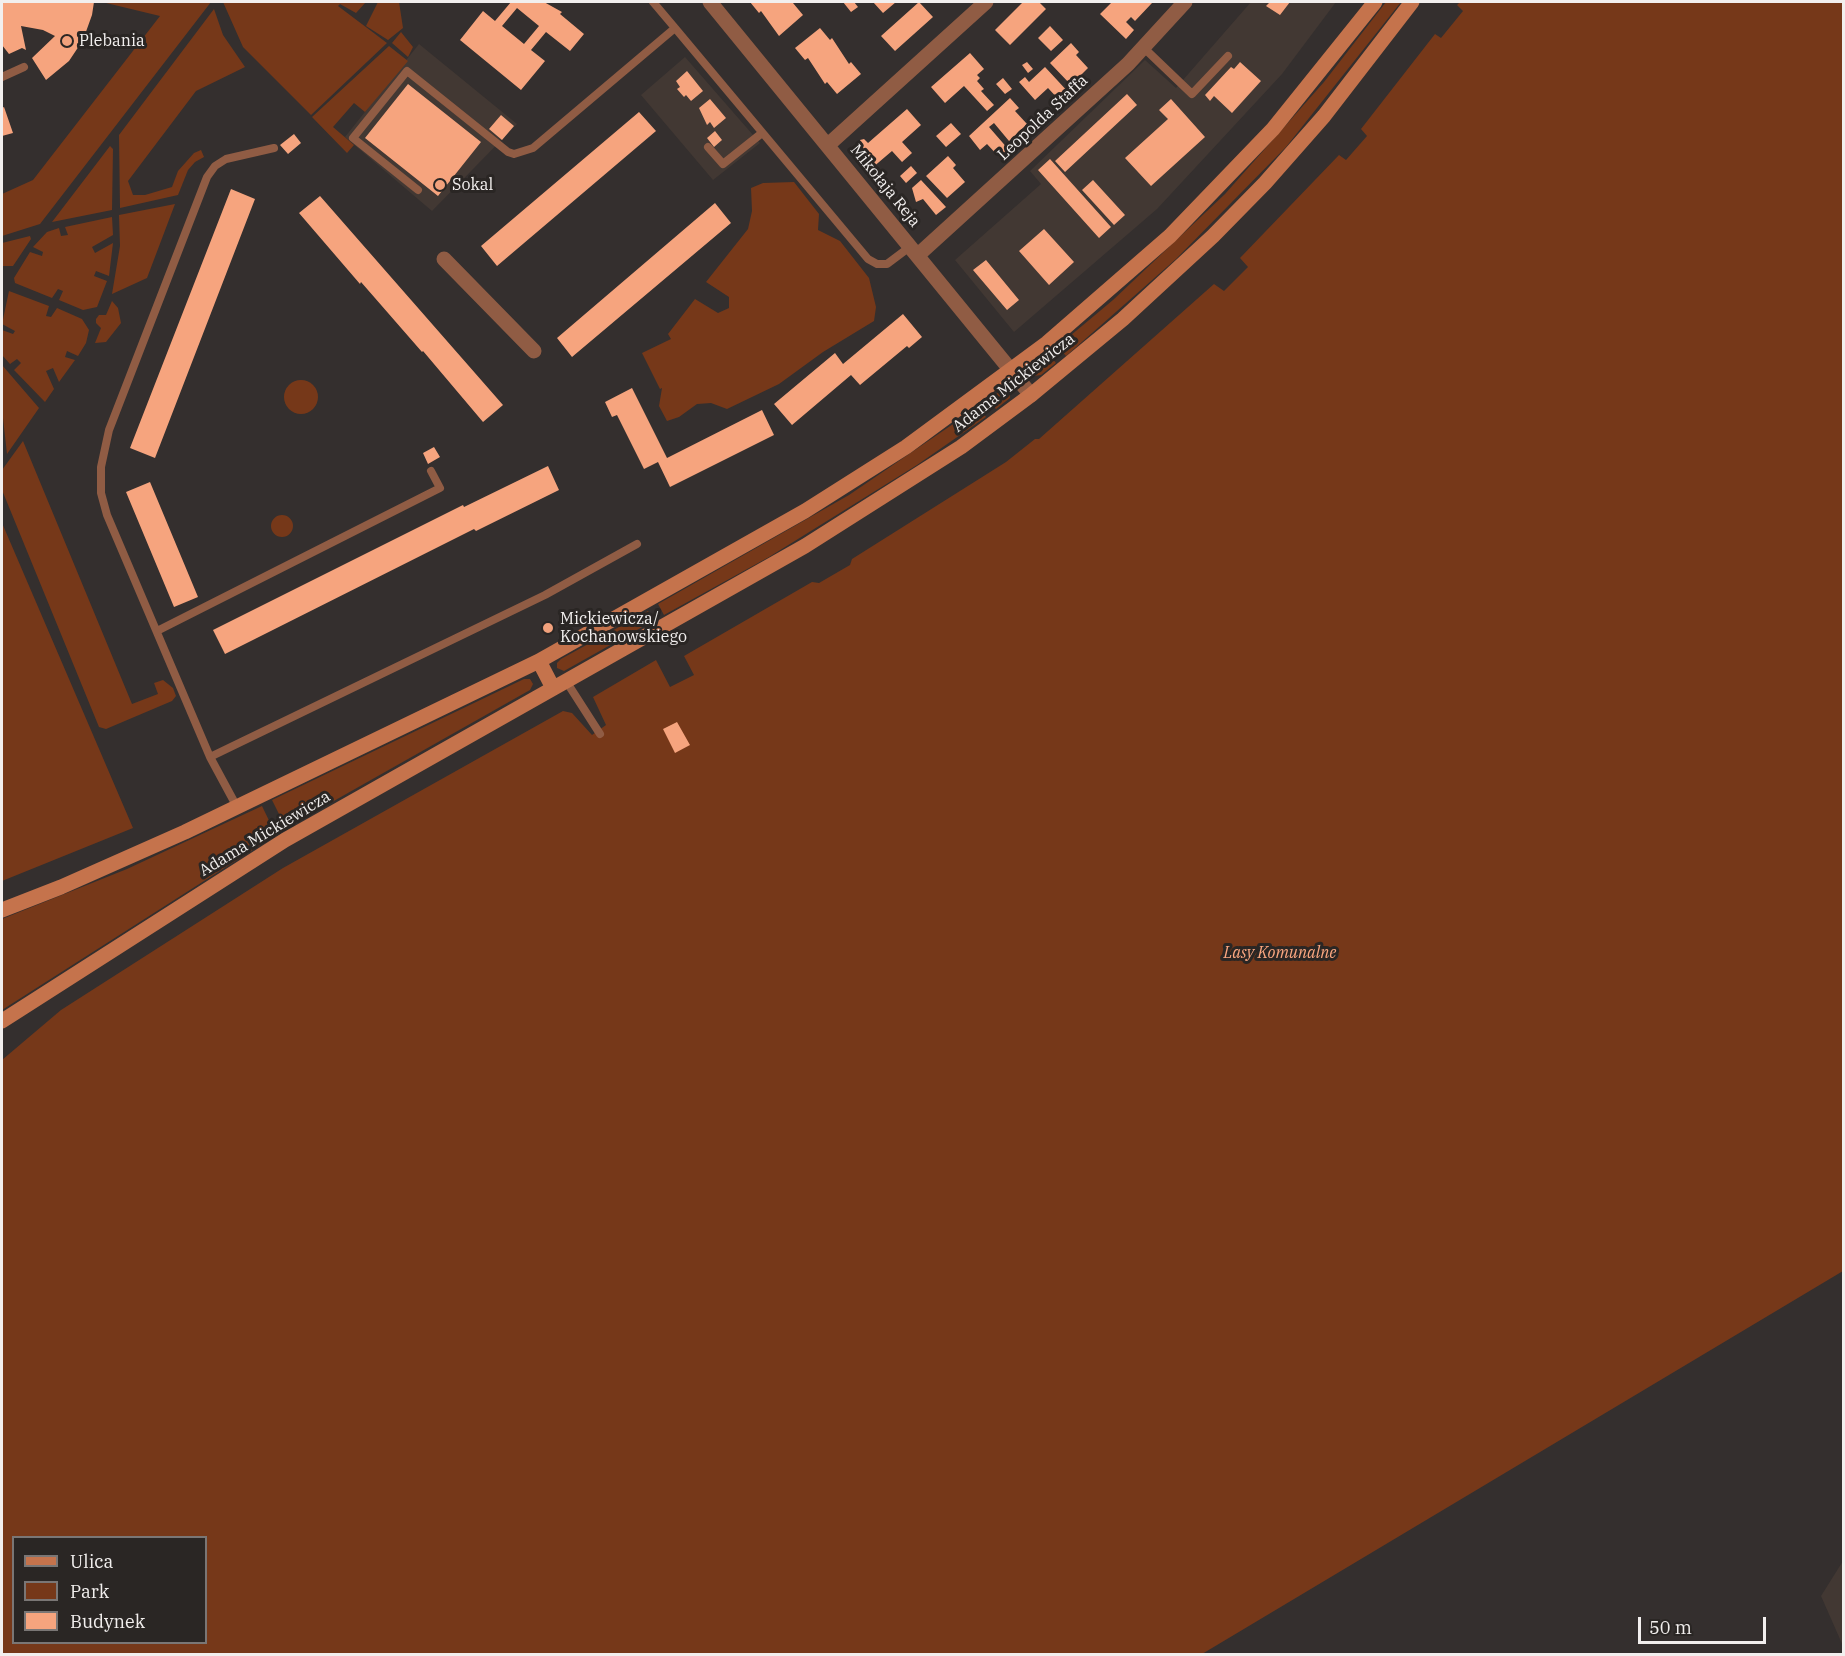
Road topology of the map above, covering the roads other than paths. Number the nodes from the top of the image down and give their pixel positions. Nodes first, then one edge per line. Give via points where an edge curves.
1 (653, 2) edge
2 (710, 2) edge
3 (986, 2) edge
4 (1185, 2) edge
5 (1375, 2) edge
6 (1412, 2) edge
7 (675, 28) junction
8 (1144, 48) junction
9 (1228, 56) dead end
10 (24, 67) dead end
11 (2, 77) edge
12 (762, 133) junction
13 (828, 145) junction
14 (708, 147) dead end
15 (274, 148) dead end
16 (418, 190) dead end
17 (914, 251) junction
18 (444, 259) dead end
19 (534, 351) dead end
20 (1012, 371) junction
21 (1031, 395) junction
22 (431, 471) dead end
23 (637, 544) dead end
24 (157, 631) junction
25 (539, 661) junction
26 (559, 685) junction
27 (600, 734) dead end
28 (210, 757) junction
29 (237, 807) junction
30 (2, 910) edge
31 (2, 1021) edge

1 - 7 lane
2 - 13 street, Mikołaja Reja
3 - 13 street
4 - 8 street, Leopolda Staffa
5 - 20 street, Adama Mickiewicza via 1299,99 1208,199 1108,292
6 - 21 street, Adama Mickiewicza via 1366,64 1258,190 1174,274
7 - 12 lane
7 - 16 lane via 533,148 522,153 508,152 407,71 353,138
8 - 9 lane via 1192,94
8 - 17 street, Leopolda Staffa
10 - 11 lane
12 - 14 lane via 723,164
12 - 17 lane via 873,263 887,264
13 - 17 street, Mikołaja Reja
15 - 24 lane via 226,159 207,177 105,447 100,480 104,503
17 - 20 street, Mikołaja Reja
18 - 19 street
20 - 21 street, Mikołaja Reja
20 - 25 street, Adama Mickiewicza via 831,495
21 - 26 street, Adama Mickiewicza via 855,517
22 - 24 lane via 440,488
23 - 28 lane via 545,595
24 - 28 lane
25 - 26 street
25 - 29 street, Adama Mickiewicza
26 - 27 lane
26 - 31 street, Adama Mickiewicza via 285,840
28 - 29 lane
29 - 30 street, Adama Mickiewicza via 92,874

